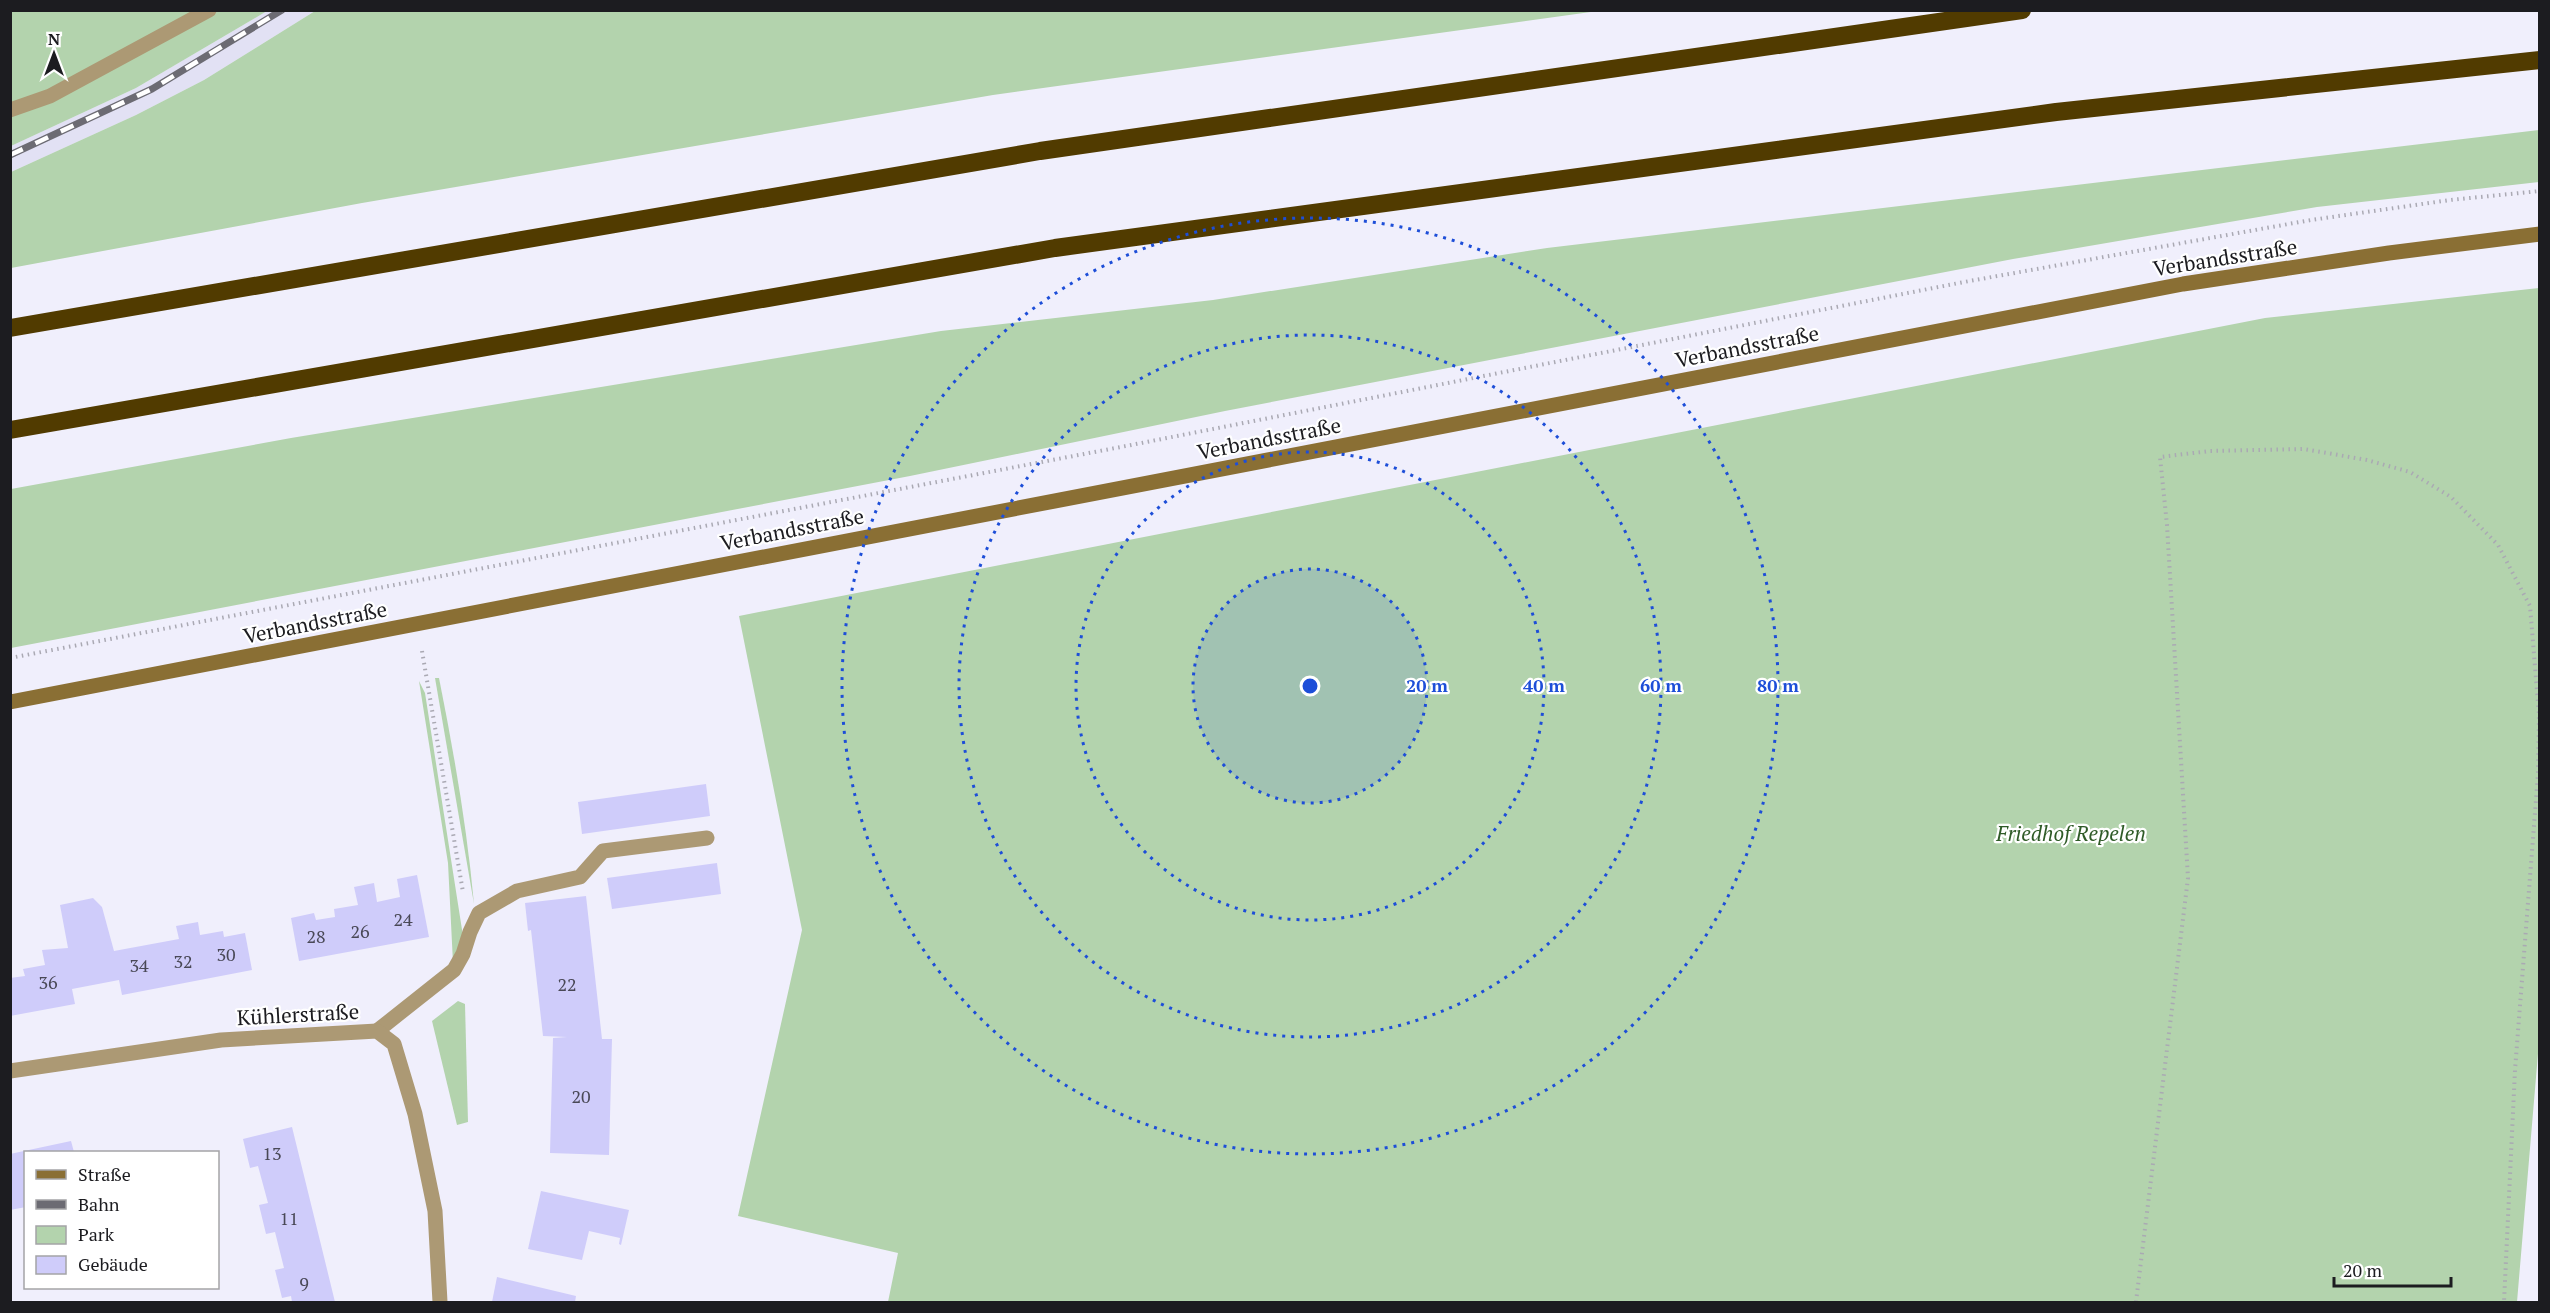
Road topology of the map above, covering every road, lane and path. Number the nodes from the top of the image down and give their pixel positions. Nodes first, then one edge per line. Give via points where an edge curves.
1 (209, 10) edge
2 (2022, 10) edge
3 (2540, 60) edge
4 (10, 110) edge
5 (2540, 191) edge
6 (2540, 234) edge
7 (10, 328) edge
8 (10, 430) edge
9 (417, 624) junction
10 (10, 658) edge
11 (10, 702) edge
12 (707, 838) dead end
13 (470, 932) junction
14 (377, 1031) junction
15 (10, 1071) edge
16 (440, 1302) edge
17 (2136, 1302) edge
18 (2504, 1302) edge

1 - 4 street via 50,96
2 - 7 highway via 1040,151
3 - 8 highway via 2056,112 1055,248
5 - 10 path via 2311,220 1964,282
6 - 9 main road, Verbandsstraße via 2171,286
9 - 11 main road, Verbandsstraße
9 - 13 path
12 - 13 street via 603,851 580,877 517,891 479,913
13 - 14 street via 454,970
14 - 15 street, Kühlerstraße via 221,1040
14 - 16 street, Kühlerstraße via 394,1044 415,1114 435,1211
17 - 18 path via 2188,878 2160,458 2210,451 2304,449 2410,472 2451,497 2498,545 2530,606 2539,715 2538,774 2515,1070

